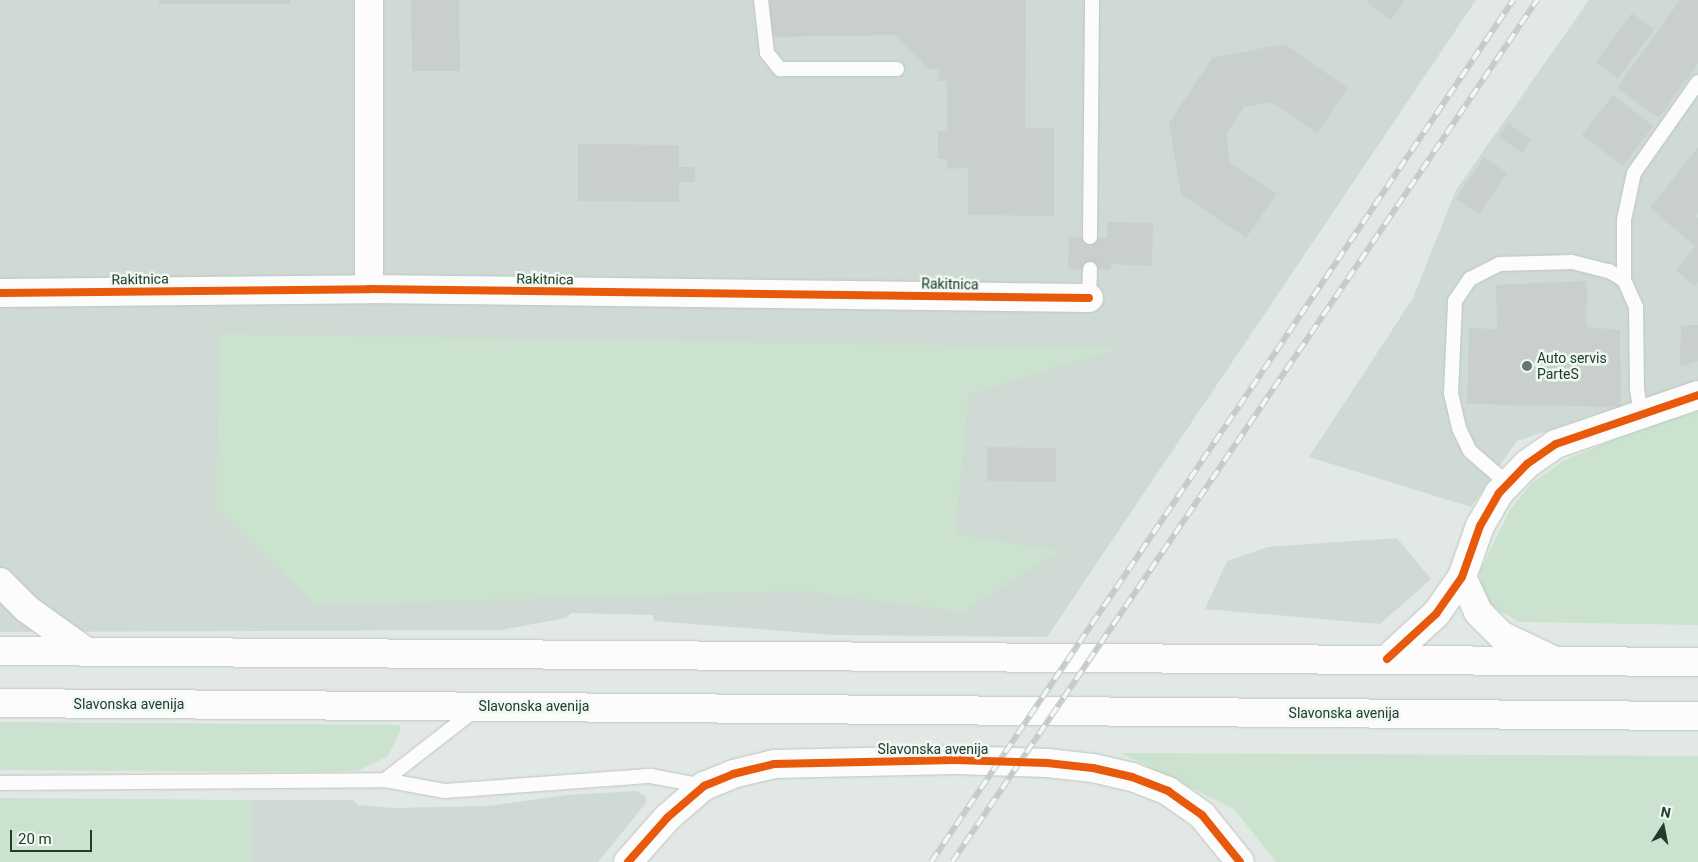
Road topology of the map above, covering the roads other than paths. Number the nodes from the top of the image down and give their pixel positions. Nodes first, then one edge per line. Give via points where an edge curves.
1 (369, 0) edge
2 (761, 0) edge
3 (1092, 0) edge
4 (898, 69) dead end
5 (1698, 82) edge
6 (1090, 237) dead end
7 (1090, 269) dead end
8 (1624, 280) junction
9 (369, 289) junction
10 (0, 293) edge
11 (1089, 298) joint
12 (1698, 395) edge
13 (1641, 414) junction
14 (1508, 484) junction
15 (1462, 577) junction
16 (0, 582) edge
17 (84, 650) junction
18 (0, 651) edge
19 (1387, 659) junction
20 (1554, 660) junction
21 (1698, 662) edge
22 (0, 703) edge
23 (480, 706) junction
24 (1698, 716) edge
25 (385, 780) junction
26 (0, 783) edge
27 (704, 786) junction
28 (628, 862) edge
29 (1240, 862) edge

1 - 9 main road
2 - 4 lane via 767,53 780,69
3 - 6 lane
5 - 8 lane via 1634,173 1624,220
7 - 11 lane
8 - 13 lane via 1633,292 1636,307 1637,388
8 - 14 lane via 1609,271 1572,262 1499,264 1470,279 1456,301 1451,394 1458,428 1470,451
9 - 10 main road, Rakitnica
9 - 11 main road, Rakitnica
12 - 13 main road
13 - 14 main road via 1556,444 1527,464
14 - 15 main road via 1480,526
15 - 19 main road via 1436,614
15 - 20 main road via 1478,612 1502,635
16 - 17 main road via 27,609
17 - 18 main road
17 - 19 main road
19 - 20 main road
20 - 21 main road
22 - 23 main road, Slavonska avenija
23 - 24 main road, Slavonska avenija
23 - 25 lane
25 - 26 lane
25 - 27 lane via 445,791 652,776
27 - 28 main road, Slavonska avenija via 668,817
27 - 29 main road, Slavonska avenija via 733,774 774,764 955,760 1093,768 1168,792 1202,815

